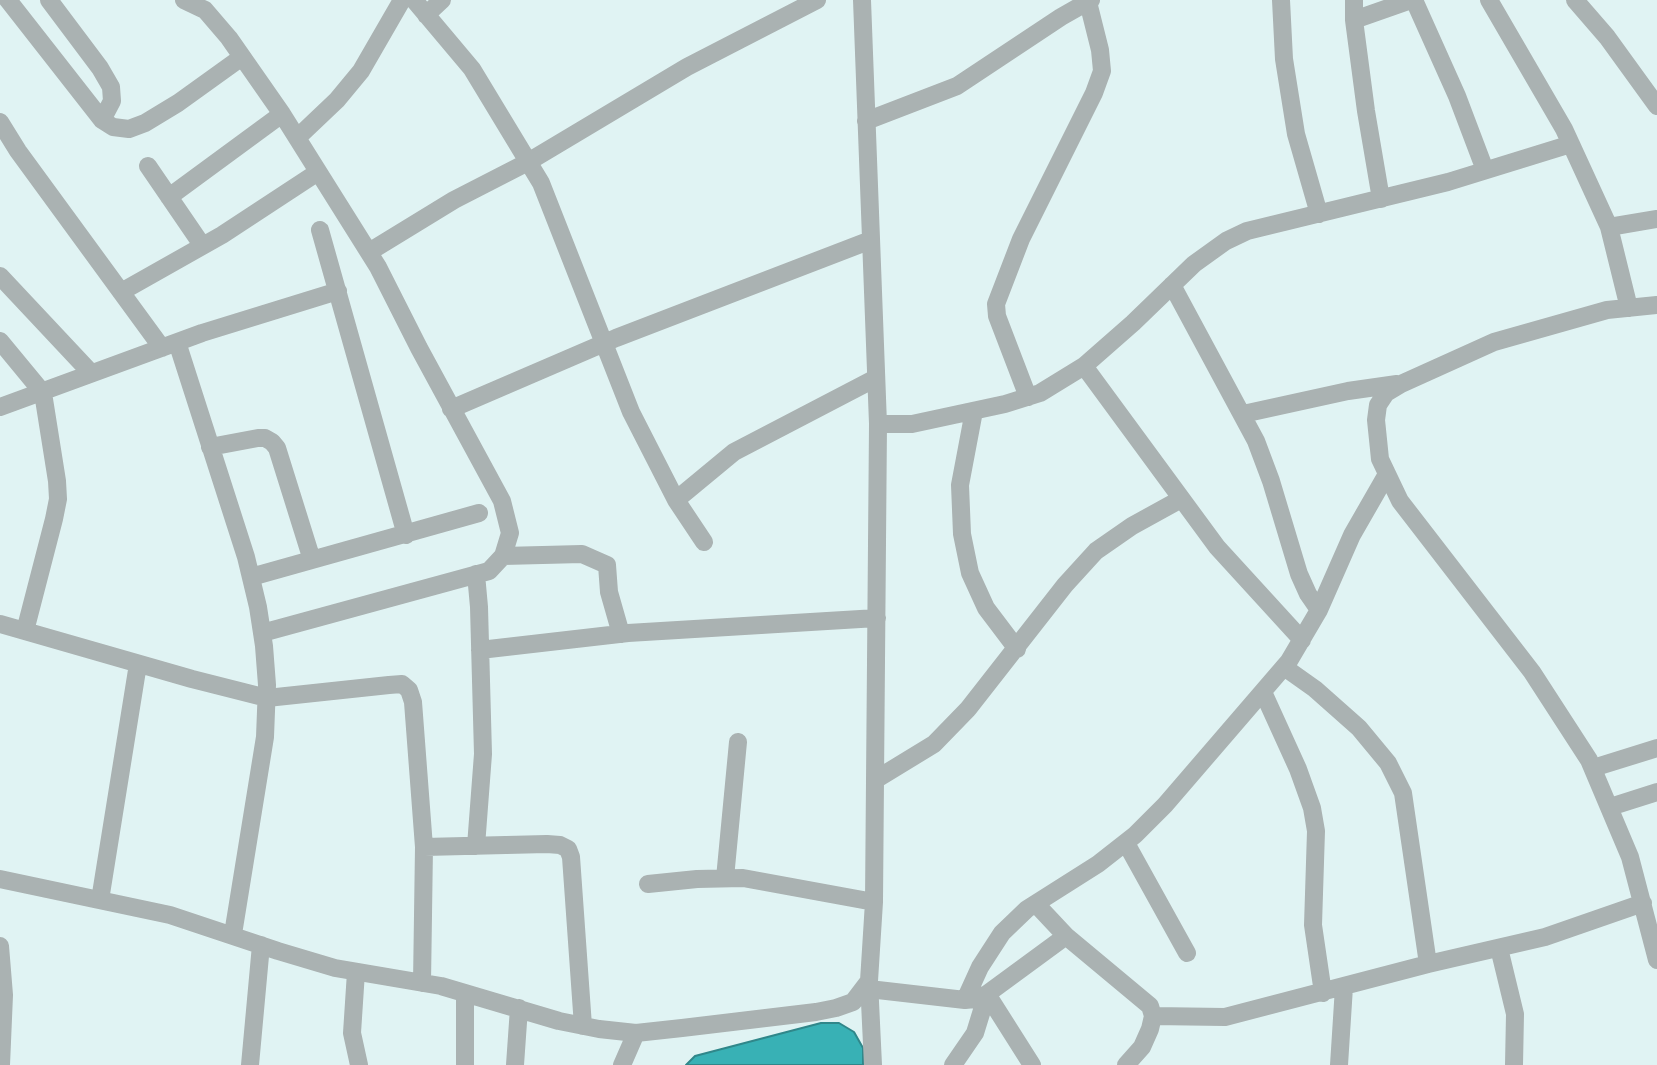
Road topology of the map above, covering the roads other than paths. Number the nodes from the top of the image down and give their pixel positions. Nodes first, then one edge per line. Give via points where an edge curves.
1 (8, 0) edge
2 (49, 0) edge
3 (184, 0) edge
4 (402, 0) edge
5 (414, 0) edge
6 (442, 0) edge
7 (817, 0) edge
8 (862, 0) edge
9 (1281, 0) edge
10 (1354, 0) edge
11 (1412, 0) edge
12 (1489, 0) edge
13 (1575, 0) edge
14 (1089, 1) edge
15 (426, 15) junction
16 (1354, 20) junction
17 (242, 57) junction
18 (1657, 106) edge
19 (282, 114) junction
20 (102, 120) junction
21 (866, 121) junction
22 (0, 122) edge
23 (297, 138) junction
24 (1571, 144) junction
25 (528, 162) junction
26 (148, 166) dead end
27 (1485, 170) junction
28 (318, 172) junction
29 (169, 197) junction
30 (1381, 199) junction
31 (1319, 215) junction
32 (1657, 219) edge
33 (1609, 227) junction
34 (320, 230) dead end
35 (871, 240) junction
36 (202, 245) junction
37 (369, 252) junction
38 (0, 276) edge
39 (1172, 285) junction
40 (338, 291) junction
41 (121, 292) junction
42 (1657, 305) edge
43 (1629, 308) junction
44 (0, 341) edge
45 (605, 343) junction
46 (169, 345) junction
47 (1084, 366) junction
48 (91, 373) junction
49 (876, 378) junction
50 (1401, 384) junction
51 (43, 393) junction
52 (1028, 397) junction
53 (0, 407) edge
54 (452, 409) junction
55 (974, 411) junction
56 (1243, 414) junction
57 (878, 424) junction
58 (210, 447) junction
59 (1387, 474) junction
60 (1181, 499) junction
61 (676, 500) junction
62 (479, 513) dead end
63 (406, 535) junction
64 (704, 542) dead end
65 (503, 556) junction
66 (312, 560) junction
67 (476, 574) junction
68 (251, 577) junction
69 (1319, 610) junction
70 (877, 618) junction
71 (0, 624) edge
72 (24, 631) junction
73 (262, 633) junction
74 (621, 634) junction
75 (1302, 640) junction
76 (1017, 649) junction
77 (480, 650) junction
78 (138, 664) junction
79 (1284, 667) junction
80 (1263, 692) junction
81 (267, 698) junction
82 (738, 742) dead end
83 (1657, 748) edge
84 (1593, 768) junction
85 (875, 780) junction
86 (1657, 792) edge
87 (1610, 807) junction
88 (1126, 843) junction
89 (476, 846) junction
90 (424, 847) junction
91 (725, 878) junction
92 (0, 879) edge
93 (648, 884) dead end
94 (100, 900) junction
95 (874, 902) junction
96 (1036, 904) junction
97 (1648, 908) edge
98 (233, 934) junction
99 (1066, 936) junction
100 (261, 945) junction
101 (0, 946) edge
102 (1500, 948) junction
103 (1187, 953) dead end
104 (1657, 960) edge
105 (1428, 964) junction
106 (356, 972) junction
107 (422, 984) junction
108 (869, 985) junction
109 (1344, 988) junction
110 (465, 993) junction
111 (1323, 993) junction
112 (987, 994) junction
113 (965, 1000) junction
114 (519, 1009) junction
115 (1153, 1016) junction
116 (583, 1026) junction
117 (636, 1033) junction
118 (1, 1065) edge
119 (250, 1065) edge
120 (359, 1065) edge
121 (465, 1065) edge
122 (515, 1065) edge
123 (622, 1065) edge
124 (873, 1065) edge
125 (953, 1065) edge
126 (1032, 1065) edge
127 (1126, 1065) edge
128 (1339, 1065) edge
129 (1514, 1065) edge

1 - 20 street
2 - 20 street via 111,87 111,101
3 - 17 street via 205,10
4 - 23 street via 361,71
5 - 15 street
6 - 15 street
7 - 25 street via 687,67
8 - 21 street
9 - 31 street via 1284,59 1296,134
10 - 16 street
11 - 16 street
11 - 27 street
12 - 24 street
13 - 18 street
14 - 21 street via 957,86
14 - 52 street via 1101,71 1021,239 996,304
15 - 25 street via 472,69
16 - 30 street
17 - 19 street
17 - 20 street via 145,122 129,129
19 - 23 street
19 - 29 street
21 - 35 street
22 - 41 street
23 - 28 street
24 - 27 street
24 - 33 street
25 - 37 street
25 - 45 street via 541,183
26 - 29 street
27 - 30 street
28 - 36 street
28 - 37 street
29 - 36 street
30 - 31 street
31 - 39 street via 1247,231 1194,264
32 - 33 street
33 - 43 street
34 - 40 street
35 - 45 street
35 - 49 street
36 - 41 street
37 - 54 street
38 - 48 street
39 - 47 street
39 - 56 street
40 - 46 street
40 - 63 street
41 - 46 street
42 - 43 street
43 - 50 street via 1494,342
44 - 51 street
45 - 54 street
45 - 61 street via 631,412
46 - 48 street
46 - 58 street
47 - 52 street
47 - 60 street
48 - 51 street
49 - 57 street
49 - 61 street via 734,452
50 - 56 street
50 - 59 street via 1378,405 1380,458
51 - 53 street
51 - 72 street via 58,499
52 - 55 street
54 - 65 street via 502,501 510,533
55 - 57 street via 912,424
55 - 76 street via 960,485 962,534 970,573 986,608
56 - 69 street via 1271,481 1299,574
57 - 70 street
58 - 66 street via 258,438 272,442
58 - 68 street
59 - 69 street via 1352,535
59 - 84 street via 1400,501 1532,672
60 - 75 street via 1217,547
60 - 76 street via 1096,551
61 - 64 street
62 - 63 street
63 - 66 street
65 - 67 street via 489,571
65 - 74 street via 582,554 607,565
66 - 68 street
67 - 73 street
67 - 77 street
68 - 73 street
69 - 75 street
70 - 74 street
70 - 85 street
71 - 72 street
72 - 78 street
73 - 81 street
74 - 77 street
75 - 79 street
76 - 85 street via 934,744
77 - 89 street via 483,754
78 - 81 street
78 - 94 street
79 - 80 street
79 - 105 street via 1359,728 1388,763 1403,793
80 - 88 street
80 - 111 street via 1298,769 1317,831 1313,925
81 - 90 street via 402,684 409,690
81 - 98 street via 265,737
82 - 91 street
83 - 84 street
84 - 87 street
85 - 95 street
86 - 87 street
87 - 97 street
88 - 96 street
88 - 103 street
89 - 90 street
89 - 116 street via 547,844 568,849
90 - 107 street
91 - 93 street
91 - 95 street via 766,881
92 - 94 street
94 - 98 street
95 - 108 street
96 - 99 street
96 - 113 street via 1002,933
97 - 102 street
97 - 104 street
98 - 100 street
99 - 112 street
99 - 115 street via 1150,1006
100 - 106 street
100 - 119 street
101 - 118 street via 4,995
102 - 105 street
102 - 129 street via 1515,1014
105 - 109 street
106 - 107 street
106 - 120 street via 352,1033
107 - 110 street
108 - 113 street
108 - 117 street via 853,1002 836,1008
108 - 124 street
109 - 111 street
109 - 128 street
110 - 114 street
110 - 121 street
111 - 115 street via 1225,1017
112 - 113 street
112 - 125 street via 975,1033
112 - 126 street
114 - 116 street
114 - 122 street
115 - 127 street via 1142,1047
116 - 117 street
117 - 123 street

